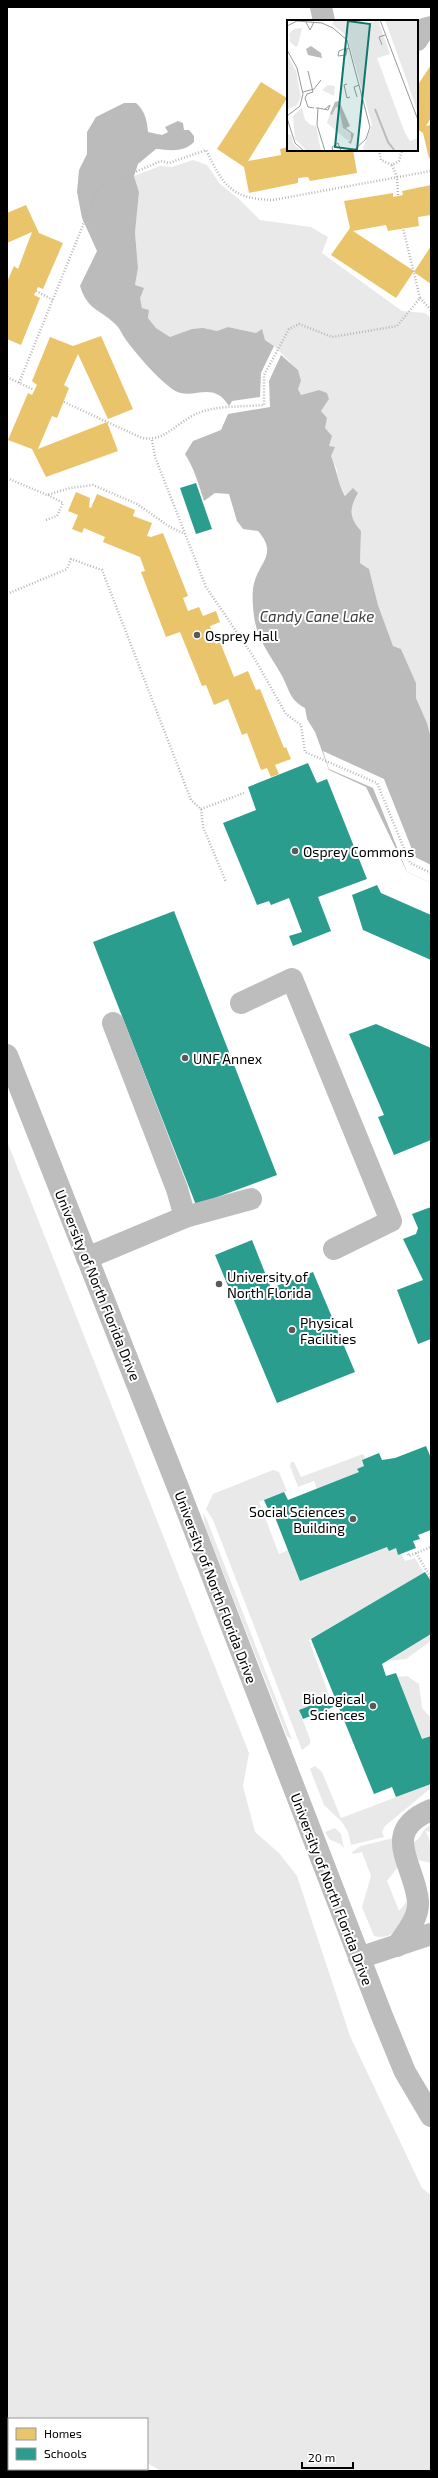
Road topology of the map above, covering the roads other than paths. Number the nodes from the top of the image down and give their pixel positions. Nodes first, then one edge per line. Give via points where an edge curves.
1 (321, 7) edge
2 (324, 20) edge
3 (241, 1003) dead end
4 (113, 1023) dead end
5 (7, 1055) edge
6 (251, 1199) dead end
7 (185, 1217) junction
8 (334, 1249) dead end
9 (87, 1258) junction
10 (431, 1810) edge
11 (425, 1909) edge
12 (431, 1934) edge
13 (397, 1946) junction
14 (359, 1958) junction
15 (431, 2116) edge

1 - 2 street
3 - 8 street via 292,979 391,1222
4 - 7 street via 177,1189
5 - 9 street, University of North Florida Drive
6 - 7 street
7 - 9 street
9 - 14 street, University of North Florida Drive
10 - 11 street via 420,1814 410,1823 404,1835 403,1846
11 - 13 street
12 - 13 street
13 - 14 street
14 - 15 street, University of North Florida Drive via 405,2072

